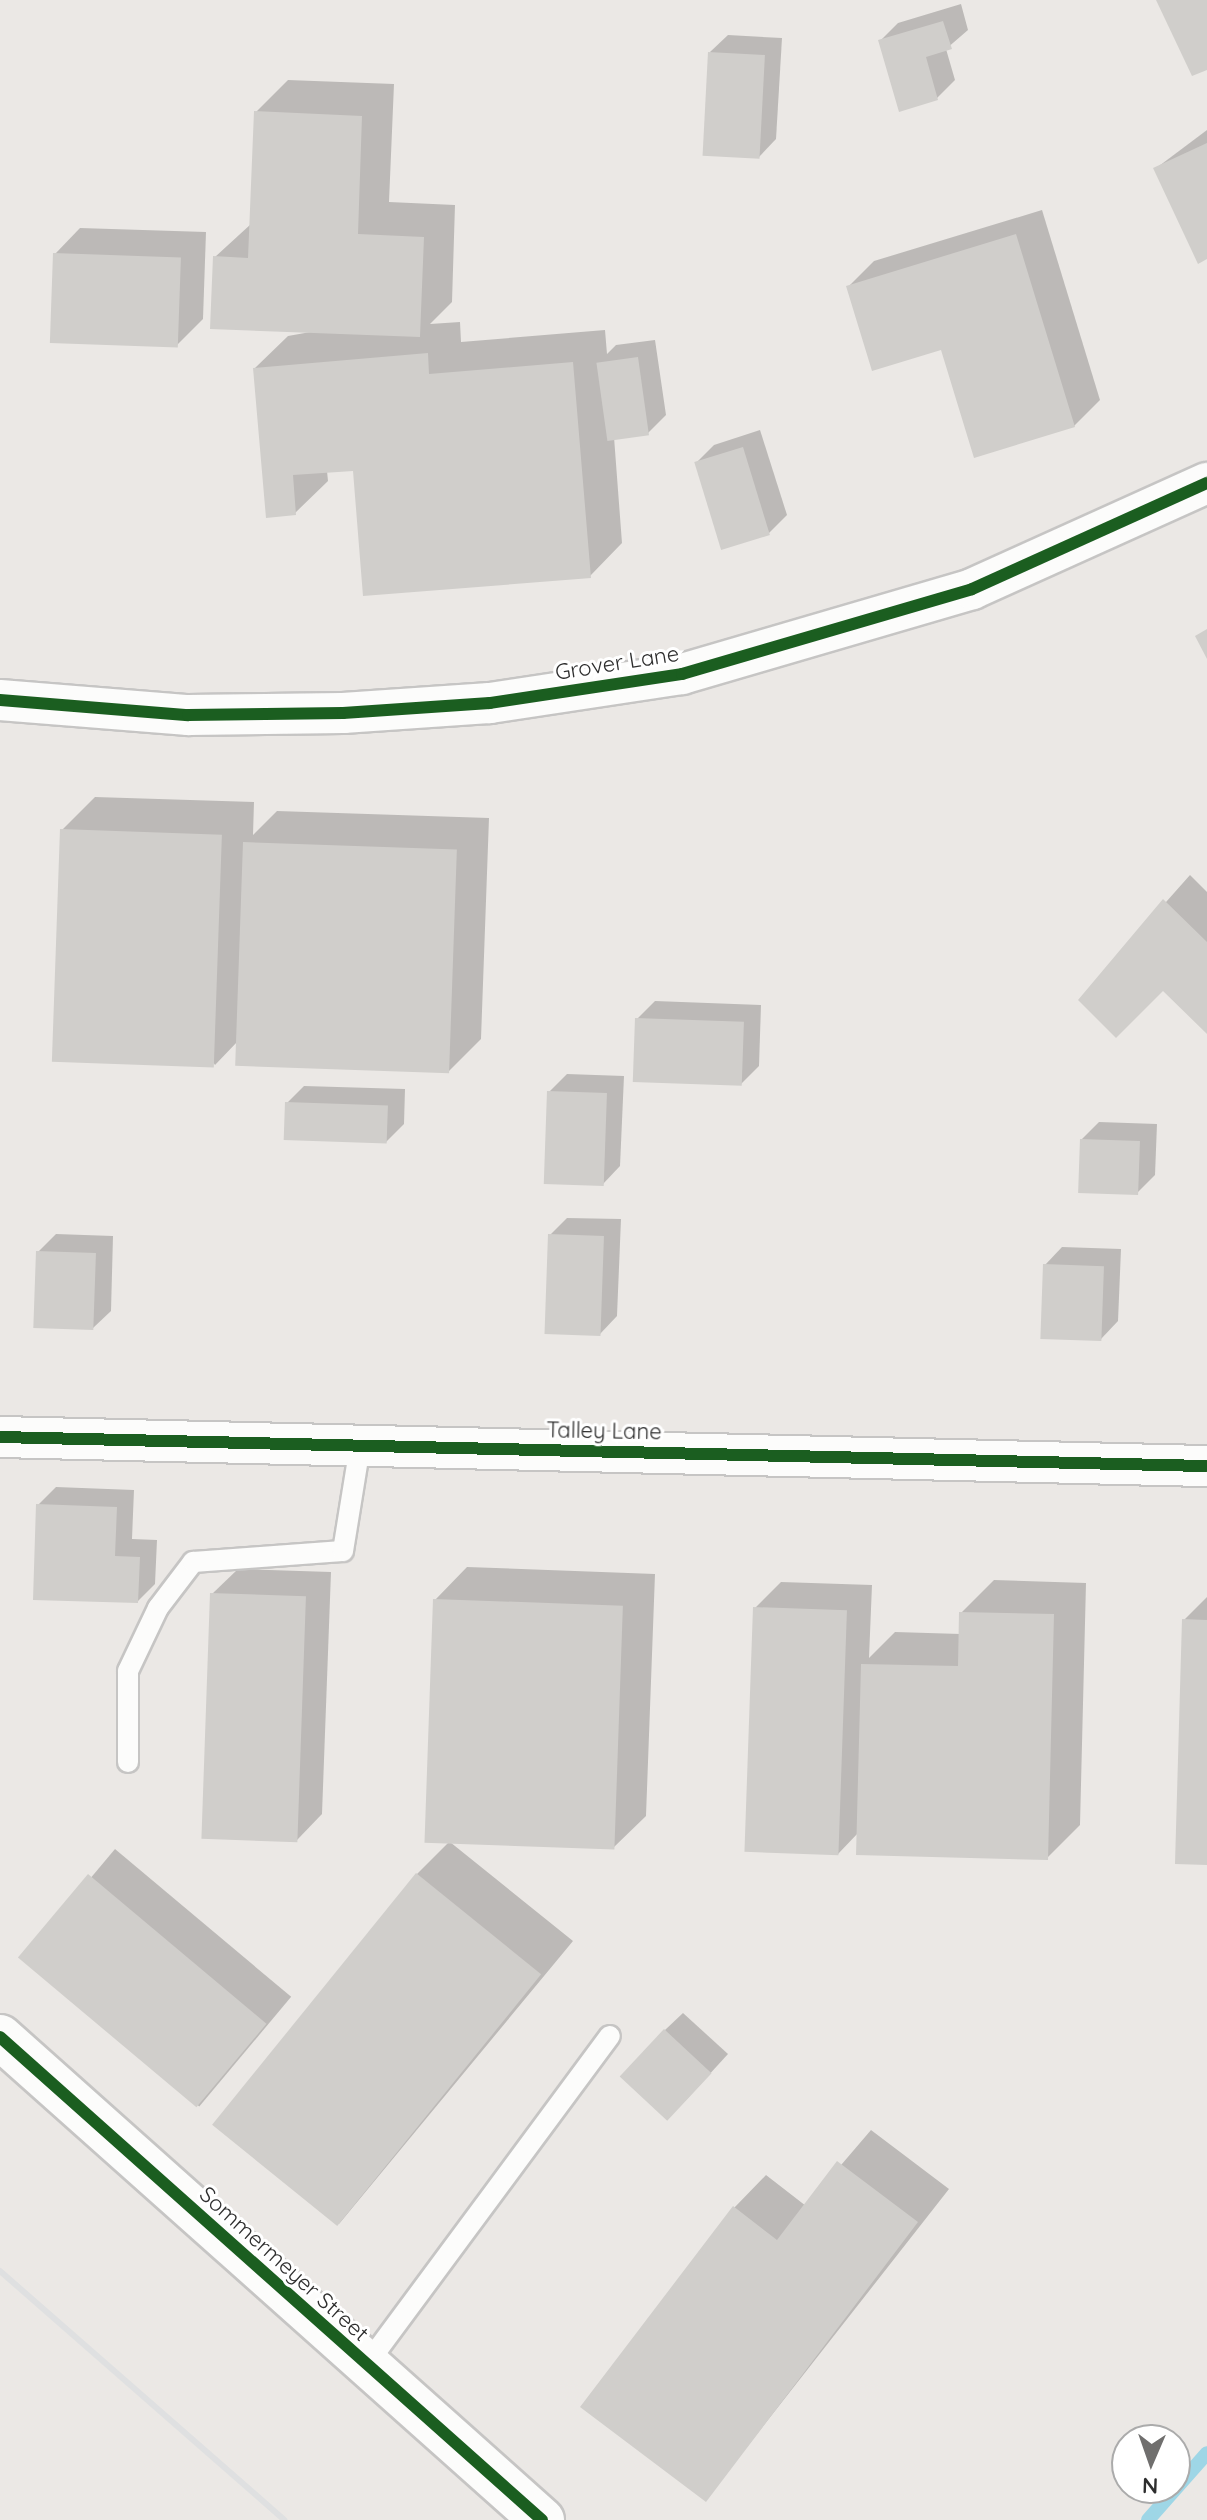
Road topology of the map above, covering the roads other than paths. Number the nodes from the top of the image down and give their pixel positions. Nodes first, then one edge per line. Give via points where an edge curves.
1 (1207, 483) edge
2 (0, 700) edge
3 (0, 1437) edge
4 (360, 1446) junction
5 (1207, 1466) edge
6 (128, 1762) dead end
7 (610, 2036) dead end
8 (0, 2037) edge
9 (367, 2364) junction
10 (542, 2520) edge

1 - 2 street, Grover Lane via 972,589 682,674 490,703 343,713 188,715
3 - 4 street, Talley Lane
4 - 5 street, Talley Lane
4 - 6 lane via 343,1551 193,1562 158,1608 128,1671
7 - 9 lane
8 - 9 street, Sommermeyer Street
9 - 10 street, Sommermeyer Street

